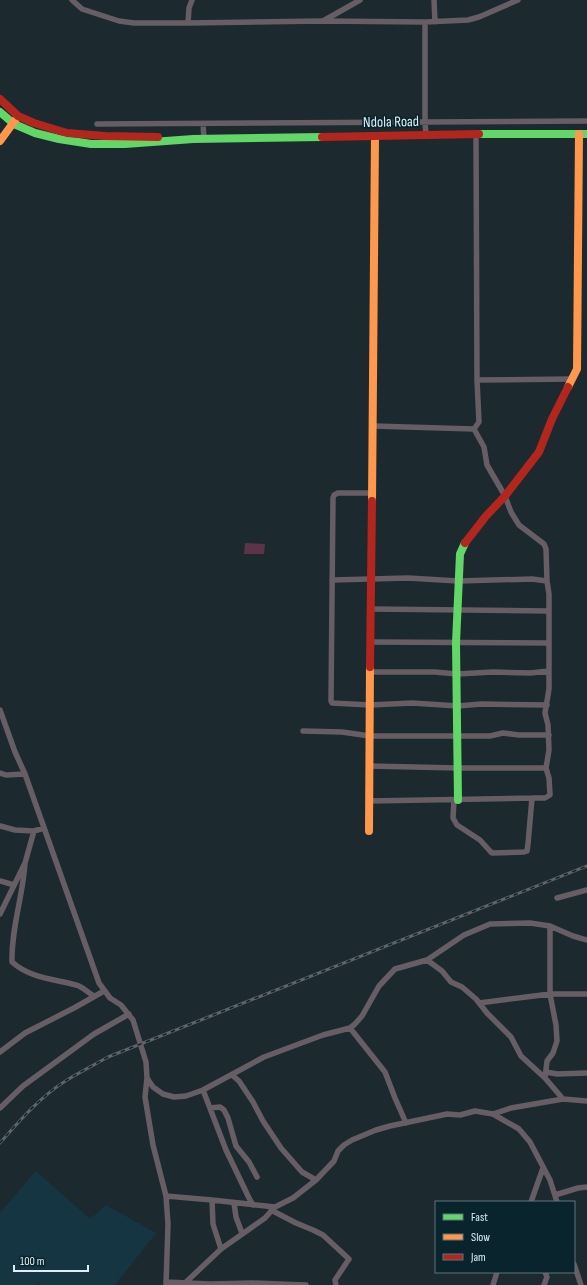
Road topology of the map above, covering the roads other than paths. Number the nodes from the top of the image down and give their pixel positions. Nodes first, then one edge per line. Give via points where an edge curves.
1 (72, 0) edge
2 (192, 0) edge
3 (360, 0) edge
4 (434, 0) edge
5 (518, 0) edge
6 (322, 21) junction
7 (425, 22) junction
8 (435, 22) junction
9 (188, 23) junction
10 (0, 99) edge
11 (0, 112) edge
12 (18, 116) junction
13 (587, 121) edge
14 (425, 122) junction
15 (13, 123) junction
16 (96, 124) dead end
17 (203, 124) junction
18 (476, 134) junction
19 (583, 134) edge
20 (426, 135) junction
21 (375, 136) junction
22 (195, 139) junction
23 (204, 139) junction
24 (0, 140) edge
25 (572, 379) junction
26 (477, 380) junction
27 (373, 426) junction
28 (474, 428) junction
29 (372, 493) junction
30 (505, 496) junction
31 (371, 579) junction
32 (332, 580) junction
33 (458, 581) junction
34 (547, 581) junction
35 (371, 609) junction
36 (457, 611) junction
37 (548, 611) junction
38 (370, 642) junction
39 (456, 643) junction
40 (549, 643) junction
41 (549, 671) junction
42 (370, 672) junction
43 (457, 674) junction
44 (370, 705) junction
45 (547, 705) junction
46 (458, 706) junction
47 (0, 710) edge
48 (2, 724) edge
49 (303, 731) dead end
50 (549, 735) junction
51 (370, 736) junction
52 (458, 736) junction
53 (370, 766) junction
54 (458, 768) junction
55 (546, 768) junction
56 (0, 774) edge
57 (25, 774) junction
58 (532, 798) junction
59 (456, 800) junction
60 (369, 801) junction
61 (0, 826) edge
62 (44, 828) junction
63 (34, 831) junction
64 (369, 831) dead end
65 (25, 863) junction
66 (0, 881) edge
67 (14, 885) junction
68 (587, 890) edge
69 (557, 898) dead end
70 (0, 914) edge
71 (550, 926) junction
72 (587, 940) edge
73 (427, 960) junction
74 (104, 991) junction
75 (550, 994) junction
76 (587, 994) edge
77 (94, 996) junction
78 (479, 1003) junction
79 (129, 1014) junction
80 (350, 1028) junction
81 (0, 1052) edge
82 (587, 1073) edge
83 (232, 1075) junction
84 (546, 1075) junction
85 (147, 1078) junction
86 (203, 1090) junction
87 (563, 1099) junction
88 (587, 1101) edge
89 (0, 1108) edge
90 (210, 1108) junction
91 (493, 1114) junction
92 (406, 1123) junction
93 (543, 1168) junction
94 (257, 1177) dead end
95 (316, 1180) junction
96 (587, 1187) edge
97 (555, 1195) junction
98 (166, 1196) junction
99 (212, 1200) junction
100 (531, 1201) edge
101 (557, 1201) edge
102 (234, 1203) junction
103 (253, 1205) junction
104 (273, 1209) junction
105 (242, 1233) junction
106 (221, 1248) junction
107 (575, 1267) edge
108 (497, 1273) edge
109 (545, 1273) edge
110 (192, 1276) junction
111 (185, 1283) junction
112 (194, 1283) junction
113 (166, 1284) edge
114 (306, 1285) edge
115 (336, 1285) edge
116 (494, 1285) edge
117 (544, 1285) edge
118 (581, 1285) edge

1 - 9 street via 82,9 119,21
2 - 9 street
3 - 6 street
4 - 8 street
5 - 8 street via 480,17
6 - 7 street
6 - 9 street
7 - 8 street
7 - 14 street
10 - 12 street
11 - 15 street
12 - 15 street
12 - 22 street via 56,130 73,133
13 - 14 street
14 - 17 street
14 - 20 street
15 - 22 street via 50,137 96,144
15 - 24 street
16 - 17 street
17 - 23 street
18 - 19 street, Ndola Road
18 - 20 street, Ndola Road
18 - 26 street
19 - 25 street via 577,369
20 - 21 street, Ndola Road
21 - 23 street, Ndola Road
21 - 27 street
22 - 23 street, Ndola Road
25 - 26 street
25 - 30 street via 538,452
26 - 28 street via 479,422
27 - 28 street
27 - 29 street
28 - 30 street via 484,447 487,465
29 - 31 street
29 - 32 street via 334,495
30 - 33 street via 461,549
30 - 34 street via 520,526 544,544
31 - 32 street
31 - 33 street
31 - 35 street
32 - 44 street via 331,701 335,704
33 - 34 street via 532,578
33 - 36 street
34 - 37 street
35 - 36 street
35 - 38 street
36 - 37 street
36 - 39 street
37 - 40 street
38 - 39 street
38 - 42 street
39 - 40 street
39 - 43 street
40 - 41 street
41 - 43 street
41 - 45 street
42 - 43 street
42 - 44 street
43 - 46 street
44 - 46 street via 412,703
44 - 51 street
45 - 46 street
45 - 50 street via 545,713
46 - 52 street
47 - 48 street
48 - 57 street
49 - 51 street
50 - 52 street via 503,733 490,736
50 - 55 street
51 - 52 street
51 - 53 street
52 - 54 street
53 - 54 street
53 - 60 street
54 - 55 street
54 - 59 street
55 - 58 street via 550,795
56 - 57 street
57 - 62 street
58 - 59 street
58 - 59 street via 527,851 492,853 480,840 457,825 453,818
59 - 60 street
60 - 64 street
61 - 63 street
62 - 63 street
62 - 74 street
63 - 65 street
65 - 67 street
65 - 77 street via 15,923 12,962 31,974 76,985
66 - 67 street
67 - 70 street
68 - 69 street
71 - 72 street
71 - 73 street via 530,923 490,924 464,936
71 - 75 street
73 - 78 street
73 - 80 street via 395,969 380,986 362,1016
74 - 77 street
74 - 79 street
75 - 76 street
75 - 78 street
75 - 84 street via 556,1040 547,1061
77 - 81 street via 25,1032
78 - 84 street via 511,1037 521,1056
79 - 85 street via 141,1044
79 - 89 street via 94,1034 23,1086
80 - 83 street via 264,1057
80 - 92 street via 385,1072
82 - 84 street
83 - 86 street
83 - 95 street via 253,1102 281,1148 302,1172
84 - 87 street
85 - 86 street via 153,1087 163,1094 174,1097
85 - 98 street via 145,1097 153,1145
86 - 90 street
87 - 88 street
87 - 91 street via 511,1108
90 - 94 street via 220,1107 224,1110 236,1146
90 - 103 street via 226,1150
91 - 92 street via 475,1111
91 - 93 street via 523,1133
92 - 95 street via 376,1130 352,1140 338,1151 334,1161
93 - 97 street
93 - 100 street
95 - 104 street via 293,1198
96 - 97 street
97 - 101 street
98 - 99 street
98 - 113 street
99 - 102 street
99 - 106 street via 212,1224
102 - 103 street
102 - 105 street
103 - 104 street
104 - 105 street
104 - 115 street via 323,1235 349,1259 335,1280
105 - 106 street
106 - 110 street
107 - 118 street
108 - 116 street
109 - 117 street via 547,1277
110 - 111 street
110 - 112 street
111 - 112 street
111 - 113 street
112 - 114 street

